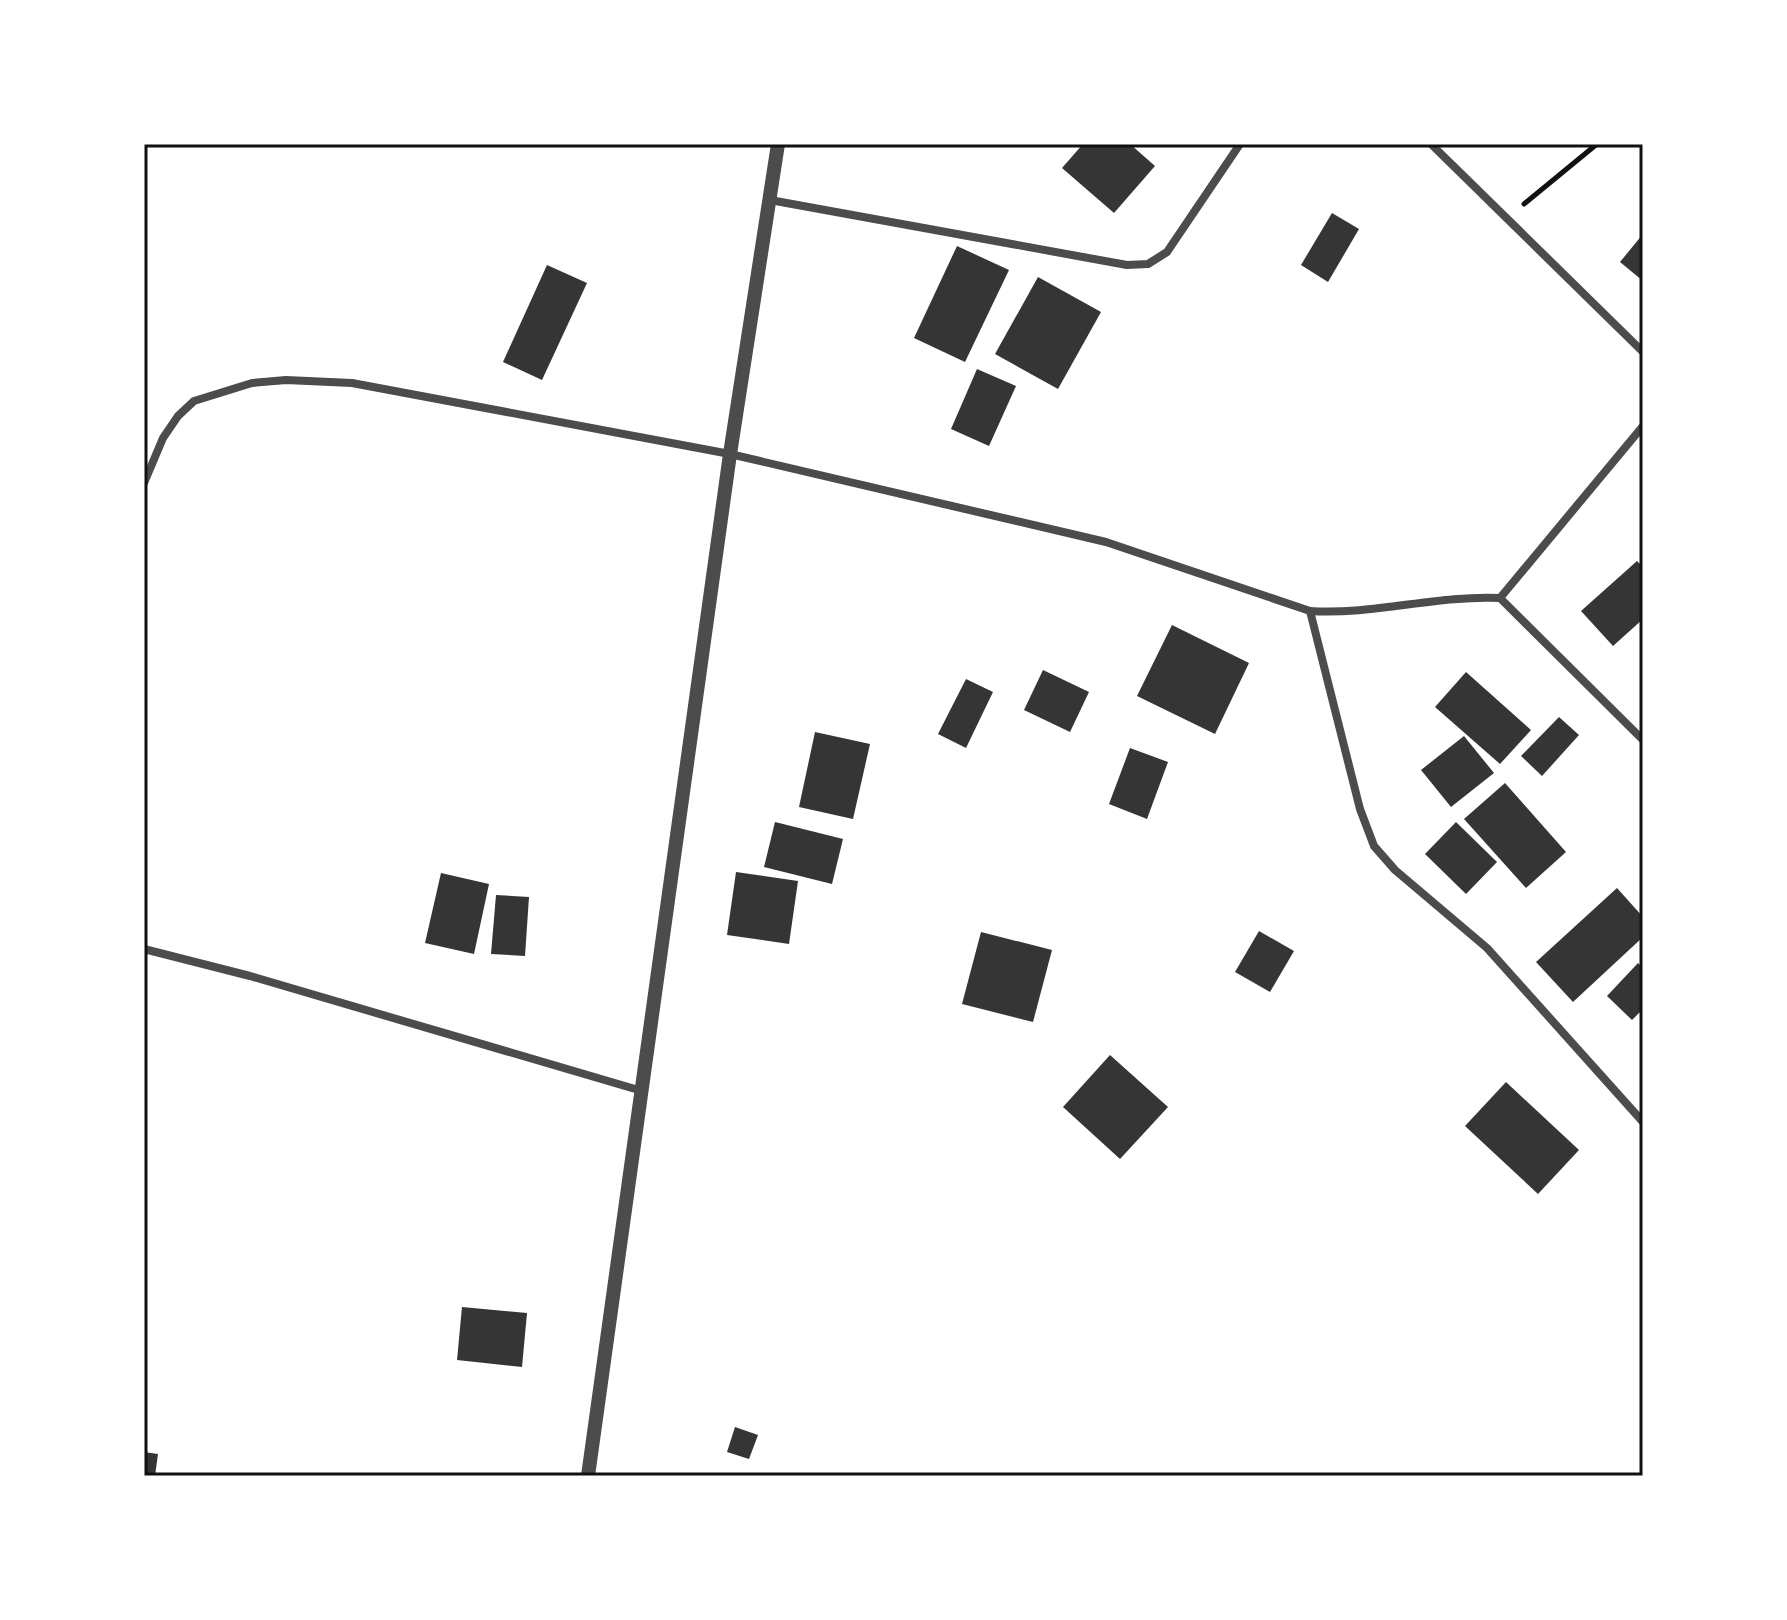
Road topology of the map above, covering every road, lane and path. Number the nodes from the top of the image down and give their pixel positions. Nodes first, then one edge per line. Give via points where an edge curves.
1 (778, 144) edge
2 (1240, 144) edge
3 (1431, 144) edge
4 (1597, 144) edge
5 (770, 200) junction
6 (1506, 218) junction
7 (1643, 352) edge
8 (1643, 426) edge
9 (730, 454) junction
10 (144, 483) edge
11 (1500, 598) junction
12 (1310, 611) junction
13 (1643, 740) edge
14 (144, 949) edge
15 (642, 1091) junction
16 (1643, 1122) edge
17 (588, 1476) edge

1 - 5 street
2 - 5 street via 1167,252 1148,264 1127,265
3 - 6 street
4 - 6 path
5 - 9 street
6 - 7 street
8 - 11 street
9 - 10 street via 352,383 286,380 252,383 194,401 163,438
9 - 12 street via 1106,542
9 - 15 street
11 - 12 street via 1345,613
11 - 13 street
12 - 16 street via 1374,846 1496,958
14 - 15 street
15 - 17 street

